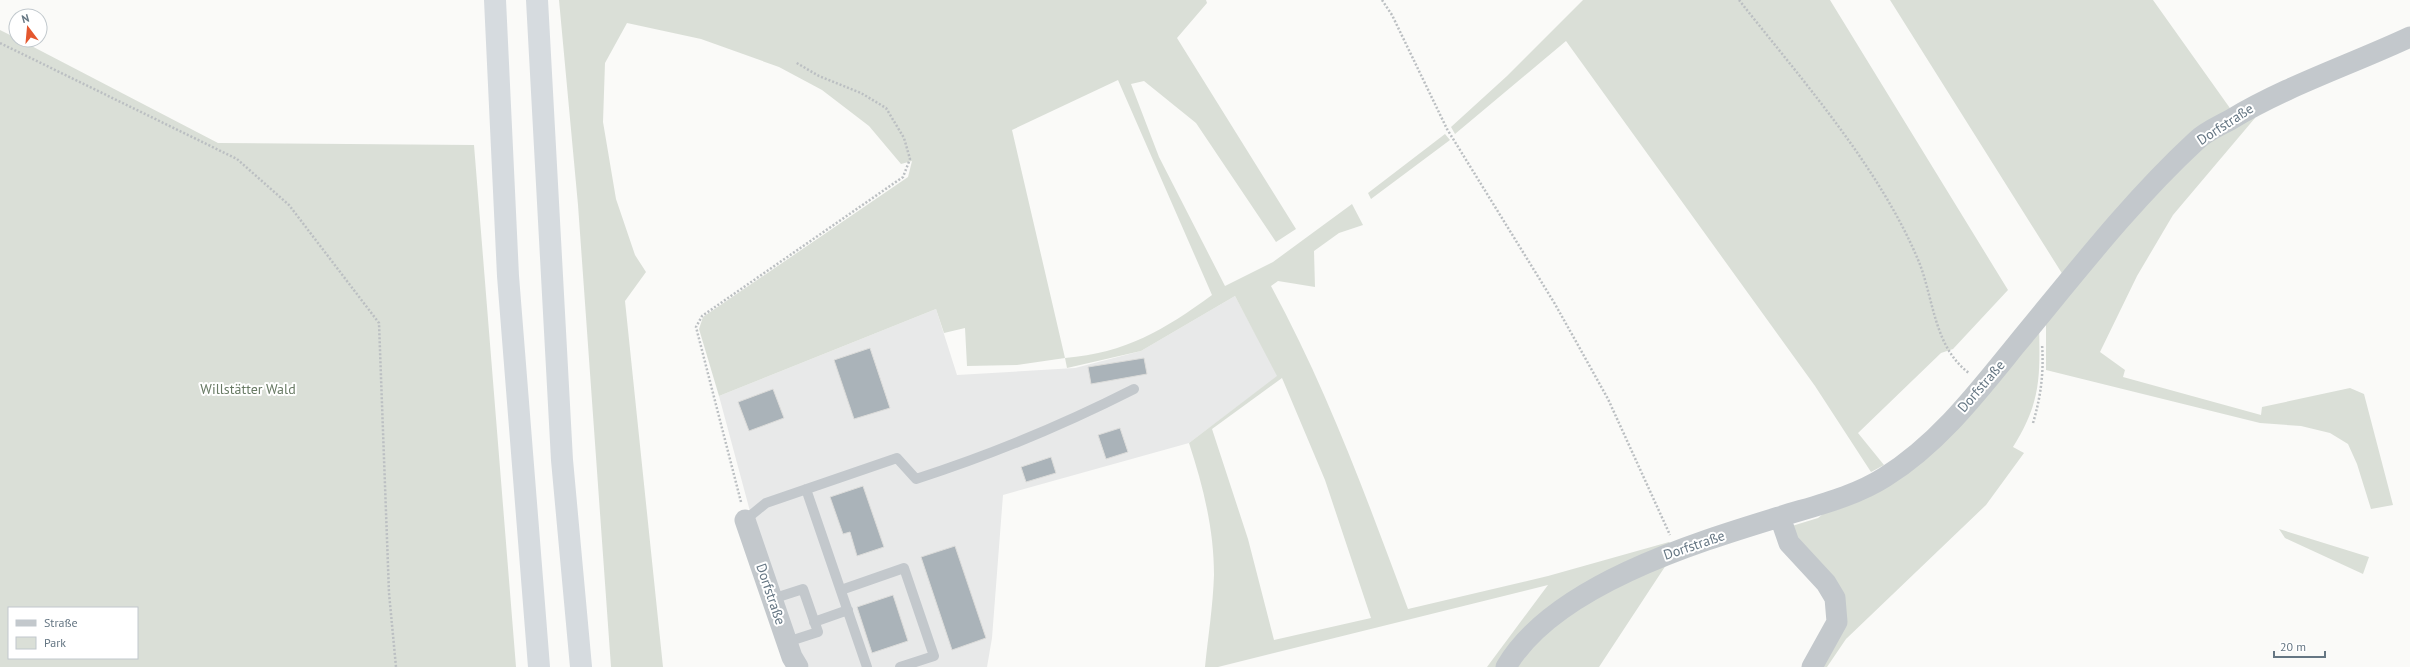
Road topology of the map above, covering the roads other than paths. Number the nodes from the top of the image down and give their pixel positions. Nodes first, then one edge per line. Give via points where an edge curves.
1 (495, 0) edge
2 (537, 0) edge
3 (2410, 37) edge
4 (1134, 389) dead end
5 (806, 489) junction
6 (1780, 516) junction
7 (746, 520) joint
8 (841, 590) junction
9 (772, 599) junction
10 (848, 610) junction
11 (814, 622) junction
12 (787, 642) junction
13 (539, 667) edge
14 (581, 667) edge
15 (798, 667) edge
16 (867, 667) edge
17 (900, 667) edge
18 (1506, 667) edge
19 (1812, 667) edge

1 - 13 highway via 508,276
2 - 14 highway via 562,460
3 - 6 street, Dorfstraße via 2261,101 2198,138 2114,227 1932,443 1883,478 1829,502
4 - 5 lane via 1074,420 992,454 916,479 897,458
5 - 7 lane via 766,503
5 - 8 lane
6 - 18 street, Dorfstraße via 1641,565 1576,600 1531,634
6 - 19 street via 1789,543 1826,583 1834,598 1837,622
7 - 9 street, Dorfstraße
8 - 10 lane
8 - 17 lane via 904,568 934,656
9 - 11 lane via 803,589
9 - 12 street, Dorfstraße
10 - 11 lane
10 - 16 lane
11 - 12 lane via 818,632
12 - 15 street, Dorfstraße

